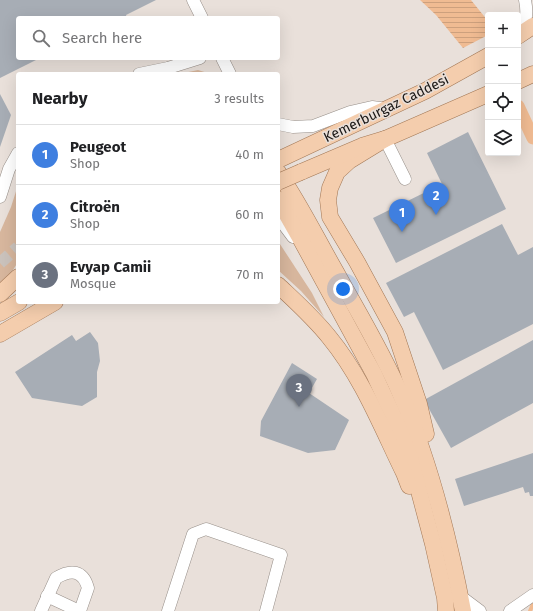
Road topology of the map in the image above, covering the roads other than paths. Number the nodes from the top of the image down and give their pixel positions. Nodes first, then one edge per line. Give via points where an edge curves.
1 (193, 0) edge
2 (525, 0) edge
3 (201, 16) edge
4 (533, 26) edge
5 (521, 31) edge
6 (521, 34) edge
7 (485, 58) edge
8 (194, 60) edge
9 (223, 60) edge
10 (149, 72) edge
11 (229, 72) edge
12 (533, 74) edge
13 (521, 80) edge
14 (485, 95) edge
15 (387, 109) junction
16 (280, 124) edge
17 (385, 139) junction
18 (16, 157) edge
19 (280, 164) edge
20 (405, 179) dead end
21 (280, 181) edge
22 (0, 198) edge
23 (280, 202) edge
24 (280, 220) edge
25 (16, 279) edge
26 (326, 286) junction
27 (280, 287) edge
28 (0, 294) edge
29 (16, 304) edge
30 (52, 304) edge
31 (0, 313) edge
32 (0, 334) edge
33 (429, 469) junction
34 (433, 544) junction
35 (533, 595) edge
36 (47, 596) junction
37 (533, 603) edge
38 (462, 604) edge
39 (516, 610) edge
40 (41, 611) edge
41 (79, 611) edge
42 (168, 611) edge
43 (266, 611) edge
44 (446, 611) edge
45 (480, 611) edge

1 - 3 street
2 - 5 street via 527,12
4 - 6 main road
7 - 15 main road, Kemerburgaz Caddesi
8 - 10 street
9 - 11 street
12 - 13 main road
14 - 17 main road, Kemerburgaz Caddesi
15 - 16 street via 372,107 312,126
15 - 19 main road, Kemerburgaz Caddesi
17 - 20 street
17 - 21 main road, Kemerburgaz Caddesi, bridge
17 - 33 main road via 349,161 337,172 328,200 330,217 395,332 419,404 426,434
18 - 22 street via 9,169
19 - 33 main road via 300,209 388,367
23 - 26 main road
24 - 26 street
25 - 28 main road
26 - 34 main road via 374,374 398,426 411,461
27 - 34 main road via 313,317 344,356 404,473
29 - 31 main road
30 - 32 main road
33 - 38 main road
34 - 44 main road
35 - 39 street
36 - 40 street
36 - 41 street
36 - 41 street via 56,578 70,572 77,573 83,576 88,588
37 - 39 street
38 - 45 street
42 - 43 street via 193,534 206,529 281,555

